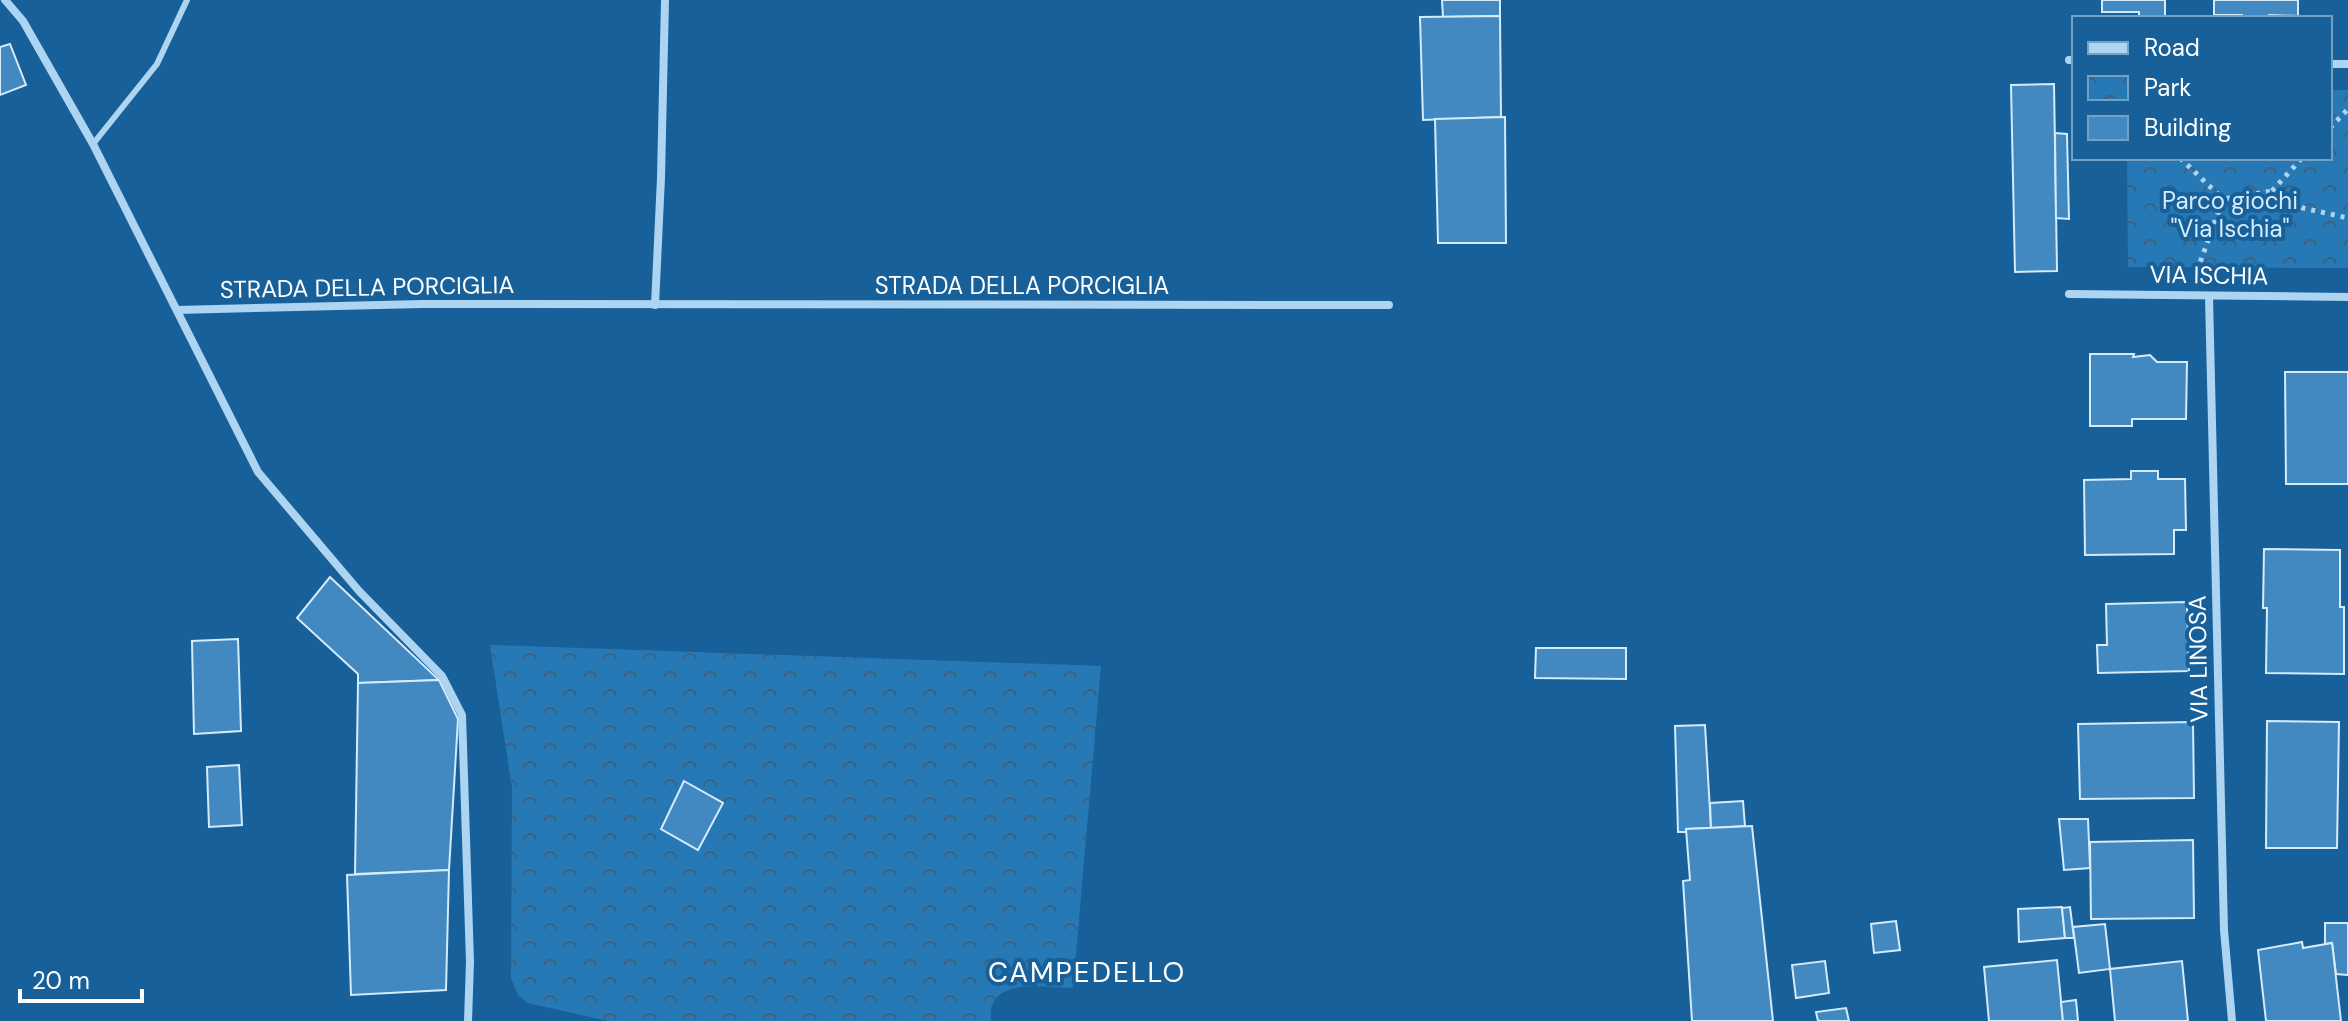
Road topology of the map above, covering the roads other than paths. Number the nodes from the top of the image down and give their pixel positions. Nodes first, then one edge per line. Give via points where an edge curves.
1 (5, 0) edge
2 (187, 0) edge
3 (665, 0) edge
4 (93, 144) junction
5 (2069, 294) dead end
6 (2209, 296) junction
7 (2348, 297) edge
8 (655, 305) junction
9 (1389, 305) dead end
10 (177, 310) junction
11 (468, 1021) edge
12 (2232, 1021) edge

1 - 4 street via 23,21
2 - 4 lane via 157,64
3 - 8 street
4 - 10 street
5 - 6 street, VIA ISCHIA
6 - 7 street, VIA ISCHIA
6 - 12 street, VIA LINOSA via 2224,930
8 - 9 street, STRADA DELLA PORCIGLIA
8 - 10 street, STRADA DELLA PORCIGLIA
10 - 11 street via 258,472 359,591 442,676 462,715

